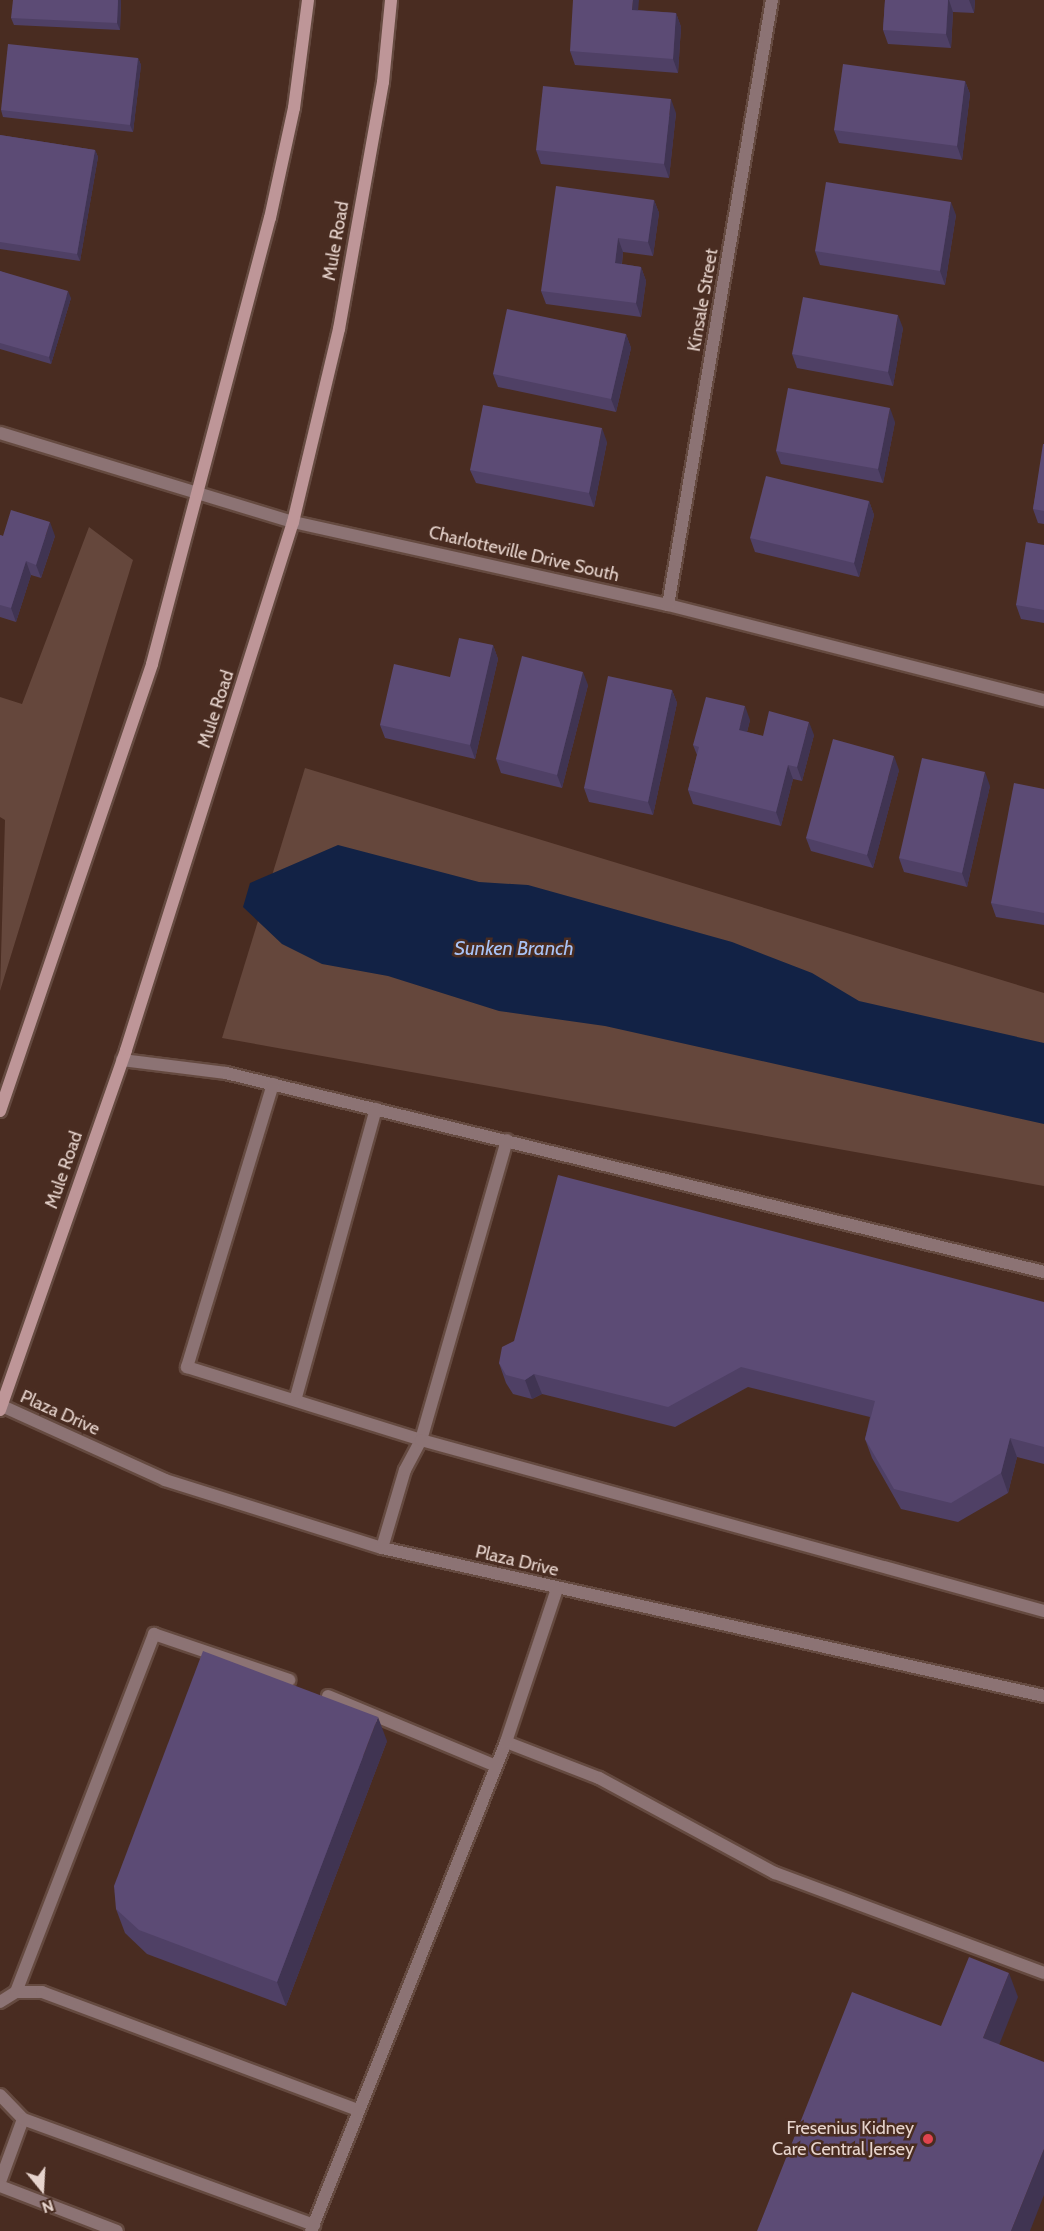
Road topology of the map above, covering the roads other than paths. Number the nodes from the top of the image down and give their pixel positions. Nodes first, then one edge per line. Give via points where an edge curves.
1 (308, 0) edge
2 (391, 0) edge
3 (772, 0) edge
4 (0, 434) edge
5 (198, 490) junction
6 (293, 522) junction
7 (668, 605) junction
8 (1044, 700) edge
9 (122, 1060) junction
10 (273, 1084) junction
11 (376, 1108) junction
12 (0, 1111) edge
13 (507, 1140) junction
14 (1044, 1272) edge
15 (296, 1397) junction
16 (0, 1407) edge
17 (422, 1440) junction
18 (382, 1548) junction
19 (557, 1589) junction
20 (1044, 1611) edge
21 (289, 1680) dead end
22 (328, 1696) edge
23 (1044, 1696) edge
24 (506, 1742) junction
25 (496, 1766) junction
26 (1044, 1973) edge
27 (16, 1992) junction
28 (0, 2002) edge
29 (0, 2095) edge
30 (357, 2110) junction
31 (23, 2119) junction
32 (0, 2184) edge
33 (313, 2228) edge
34 (117, 2231) edge

1 - 5 main road via 294,108 270,218
2 - 6 main road, Mule Road via 383,82 339,329
3 - 7 street, Kinsale Street
4 - 5 street, Charlotteville Drive South
5 - 6 street, Charlotteville Drive South
5 - 12 main road via 152,664
6 - 7 street, Charlotteville Drive South
6 - 9 main road, Mule Road
7 - 8 street, Charlotteville Drive South
9 - 10 street
9 - 16 main road, Mule Road
10 - 11 street
10 - 15 street via 187,1367
11 - 13 street
11 - 15 street
13 - 14 street
13 - 17 street
15 - 17 street
16 - 18 street, Plaza Drive via 165,1480
17 - 18 street via 405,1470
17 - 20 street
18 - 19 street, Plaza Drive
19 - 23 street, Plaza Drive
19 - 24 street
21 - 27 street via 154,1635
22 - 25 street
24 - 25 street
24 - 26 street via 599,1778 775,1873
25 - 30 street
27 - 28 street
27 - 30 street via 42,1992
29 - 31 street
30 - 33 street
31 - 32 street
31 - 33 street
32 - 34 street

